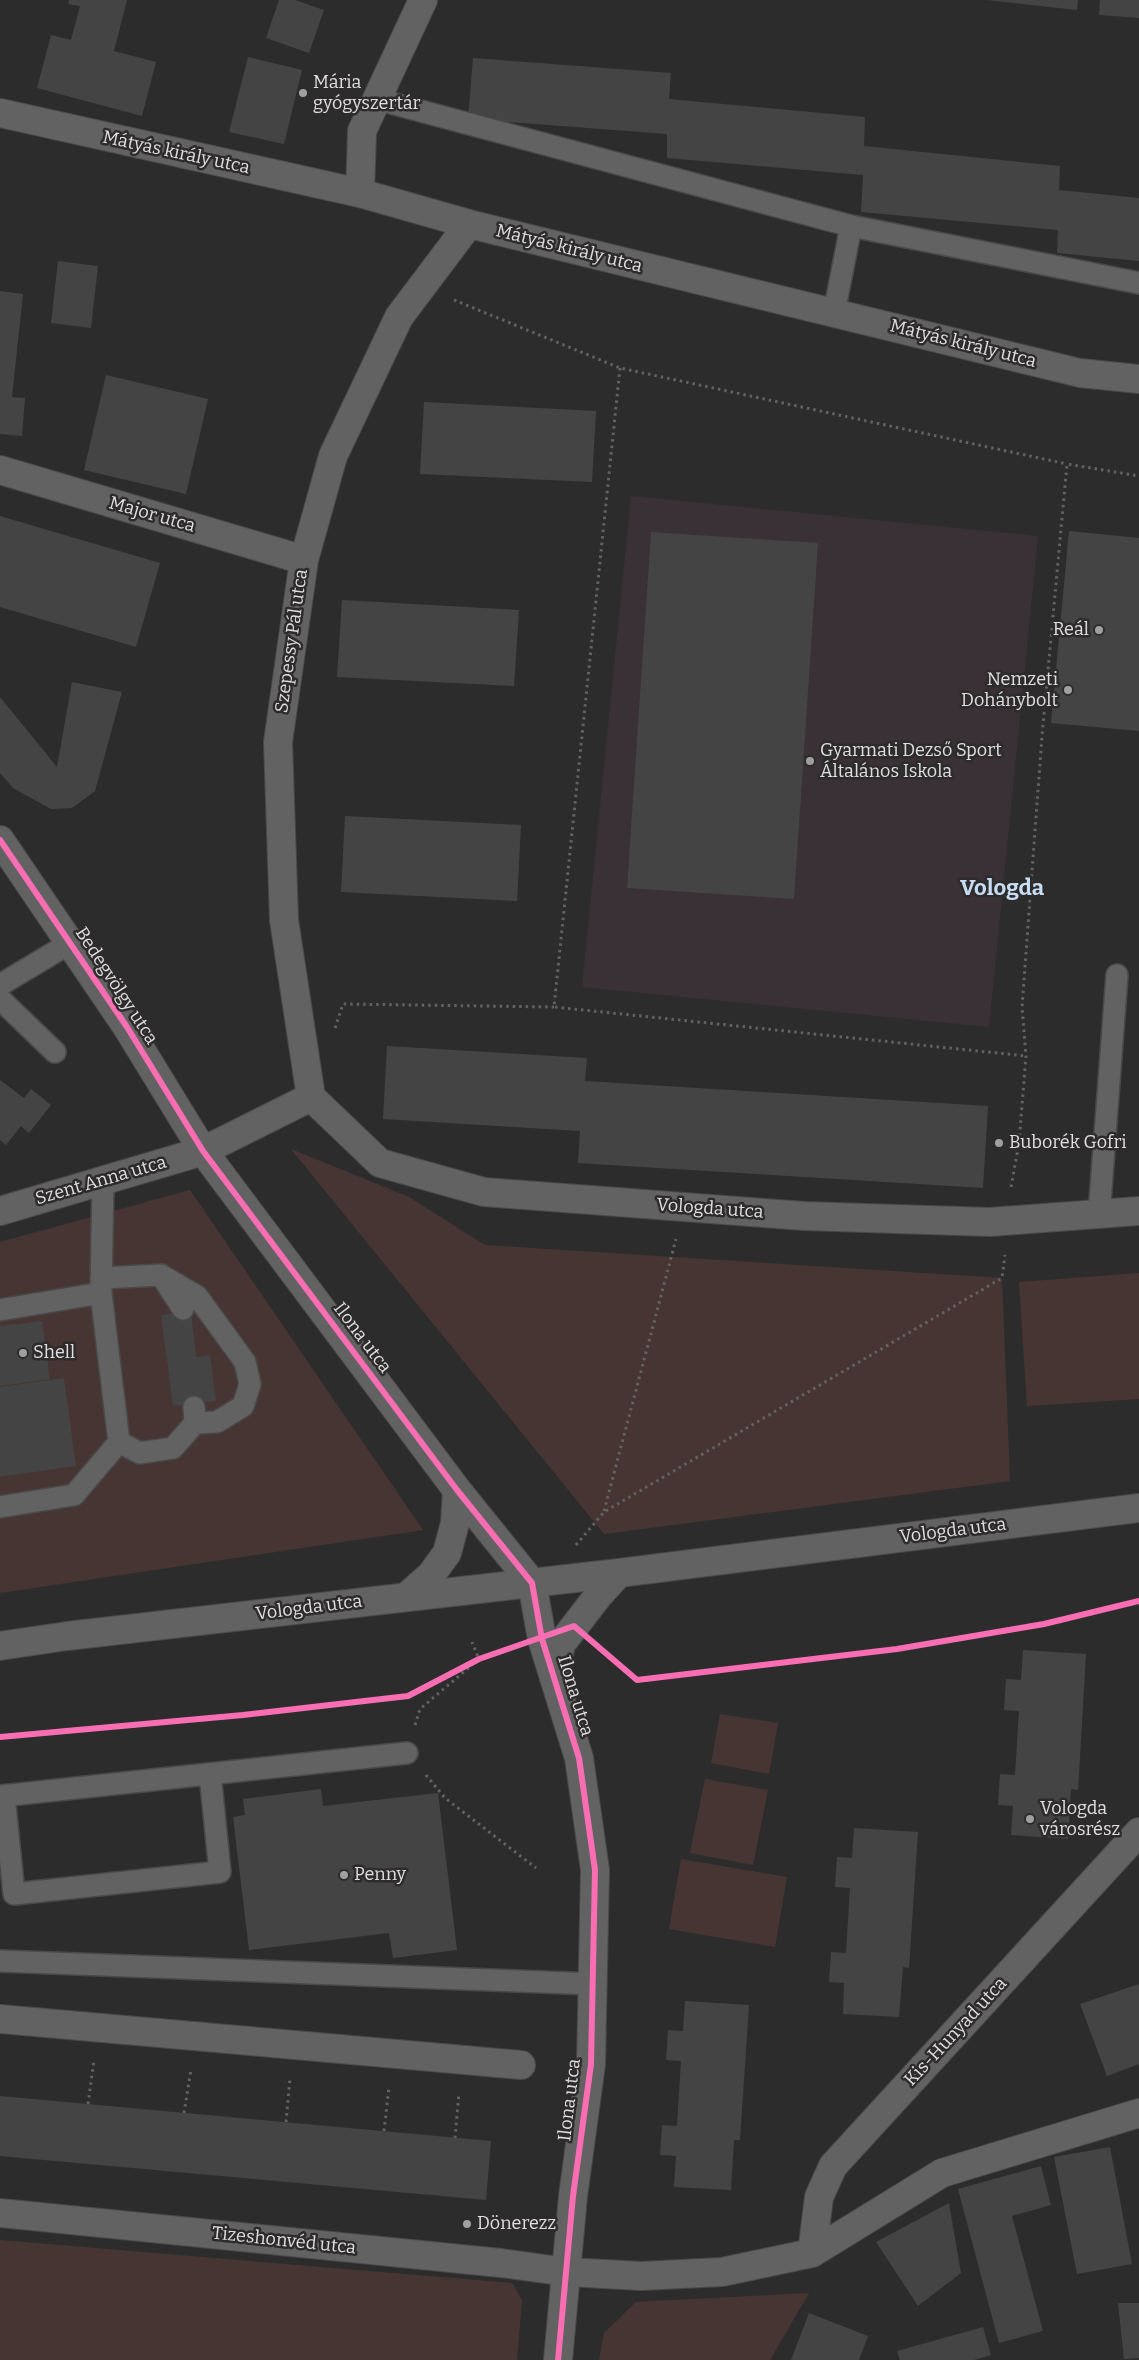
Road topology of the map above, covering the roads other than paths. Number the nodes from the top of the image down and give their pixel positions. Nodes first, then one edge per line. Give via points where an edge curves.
1 (423, 0) edge
2 (376, 99) junction
3 (0, 113) edge
4 (360, 193) junction
5 (469, 224) junction
6 (851, 226) junction
7 (1139, 283) edge
8 (834, 312) junction
9 (1139, 378) edge
10 (0, 470) edge
11 (304, 560) junction
12 (0, 840) edge
13 (70, 943) junction
14 (1117, 975) dead end
15 (0, 985) edge
16 (0, 1000) edge
17 (55, 1052) dead end
18 (311, 1097) junction
19 (202, 1151) junction
20 (103, 1181) junction
21 (0, 1211) edge
22 (1139, 1211) edge
23 (1098, 1215) junction
24 (161, 1275) junction
25 (101, 1286) junction
26 (183, 1309) dead end
27 (0, 1310) edge
28 (120, 1442) junction
29 (457, 1490) junction
30 (0, 1507) edge
31 (1139, 1508) edge
32 (619, 1573) junction
33 (532, 1583) junction
34 (406, 1597) junction
35 (0, 1646) edge
36 (555, 1679) junction
37 (407, 1753) road end
38 (210, 1774) junction
39 (2, 1796) edge
40 (1139, 1832) edge
41 (0, 1961) edge
42 (594, 1984) junction
43 (0, 2019) edge
44 (521, 2065) dead end
45 (1139, 2113) edge
46 (0, 2213) edge
47 (812, 2253) junction
48 (567, 2272) junction
49 (558, 2360) edge

1 - 2 street
2 - 4 street via 362,131
2 - 6 lane
3 - 4 street, Mátyás király utca
4 - 5 street, Mátyás király utca
5 - 8 street, Mátyás király utca
5 - 11 street, Szepessy Pál utca via 399,317 333,456
6 - 7 lane
6 - 8 lane
8 - 9 street, Mátyás király utca via 1080,373
10 - 11 street, Major utca
11 - 18 street, Szepessy Pál utca via 278,742 284,920
12 - 13 street, Bedegvölgy utca
13 - 15 lane
13 - 19 street, Bedegvölgy utca via 127,1027
14 - 23 lane
16 - 17 lane
18 - 19 street, Szent Anna utca
18 - 23 street, Vologda utca via 380,1163 484,1192 804,1216 990,1222
19 - 20 street, Szent Anna utca
19 - 29 street, Ilona utca
20 - 21 street, Szent Anna utca
20 - 25 lane
22 - 23 street, Vologda utca
24 - 25 lane
24 - 26 lane
24 - 28 lane via 197,1296 245,1362 250,1384 243,1406 217,1422 195,1415 173,1448 140,1453
25 - 27 lane
25 - 28 lane
28 - 30 lane via 74,1495
29 - 33 street, Ilona utca
29 - 34 street via 455,1523 447,1552 431,1575
31 - 32 street, Vologda utca
32 - 33 street, Vologda utca
32 - 36 street via 562,1644
33 - 34 street, Vologda utca
33 - 36 street, Ilona utca via 542,1639
34 - 35 street, Vologda utca
36 - 42 street, Ilona utca via 578,1758 595,1870
37 - 38 lane
38 - 39 lane
38 - 39 lane via 220,1872 14,1894
40 - 47 street, Kis-Hunyad utca via 833,2166 820,2197
41 - 42 lane
42 - 48 street, Ilona utca via 591,2064 573,2196
43 - 44 street
45 - 47 street via 942,2173
46 - 48 street, Tizeshonvéd utca
47 - 48 street via 722,2272 641,2276
48 - 49 street, Ilona utca

